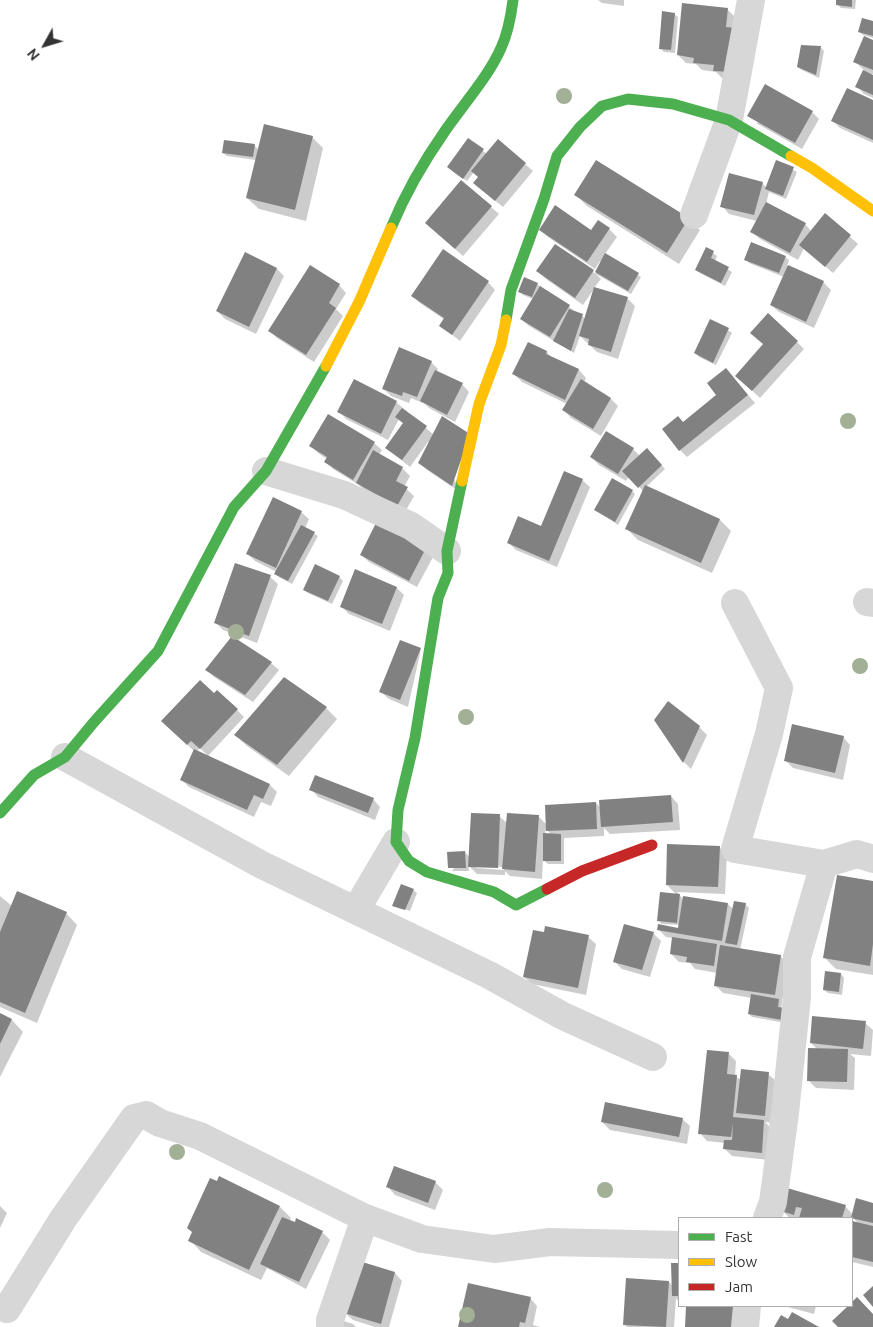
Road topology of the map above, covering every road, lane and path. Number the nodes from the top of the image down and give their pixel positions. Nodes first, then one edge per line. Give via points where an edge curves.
1 (514, 0) edge
2 (751, 0) edge
3 (729, 120) junction
4 (873, 211) edge
5 (694, 215) dead end
6 (266, 471) junction
7 (447, 551) junction
8 (735, 602) dead end
9 (65, 757) junction
10 (0, 813) edge
11 (396, 842) junction
12 (652, 846) dead end
13 (873, 859) edge
14 (824, 864) junction
15 (356, 910) junction
16 (653, 1057) dead end
17 (767, 1217) edge
18 (365, 1218) junction
19 (678, 1245) edge
20 (747, 1307) edge
21 (7, 1309) dead end
22 (330, 1327) edge
23 (745, 1327) edge

1 - 6 street via 501,49 444,132 403,200 359,302
2 - 3 street
3 - 4 street via 812,168
3 - 5 street
3 - 7 street via 673,104 628,99 602,106 557,156 511,290 501,345 479,404
6 - 7 street via 344,495 411,526
6 - 9 street via 234,507 158,651
7 - 11 street via 448,573 438,598 415,738 398,810
8 - 14 street via 780,688 735,849
9 - 10 street via 34,776
9 - 15 street via 262,865
11 - 12 street via 409,861 427,872 494,892 516,905 582,871
11 - 15 street
13 - 14 street via 857,854
14 - 17 street via 797,957 797,997 786,1113 773,1202
15 - 16 street via 564,1016
18 - 19 street via 422,1239 494,1249 550,1242
18 - 21 street via 200,1136 160,1124 146,1115 134,1118 62,1219
18 - 22 street
20 - 23 street

